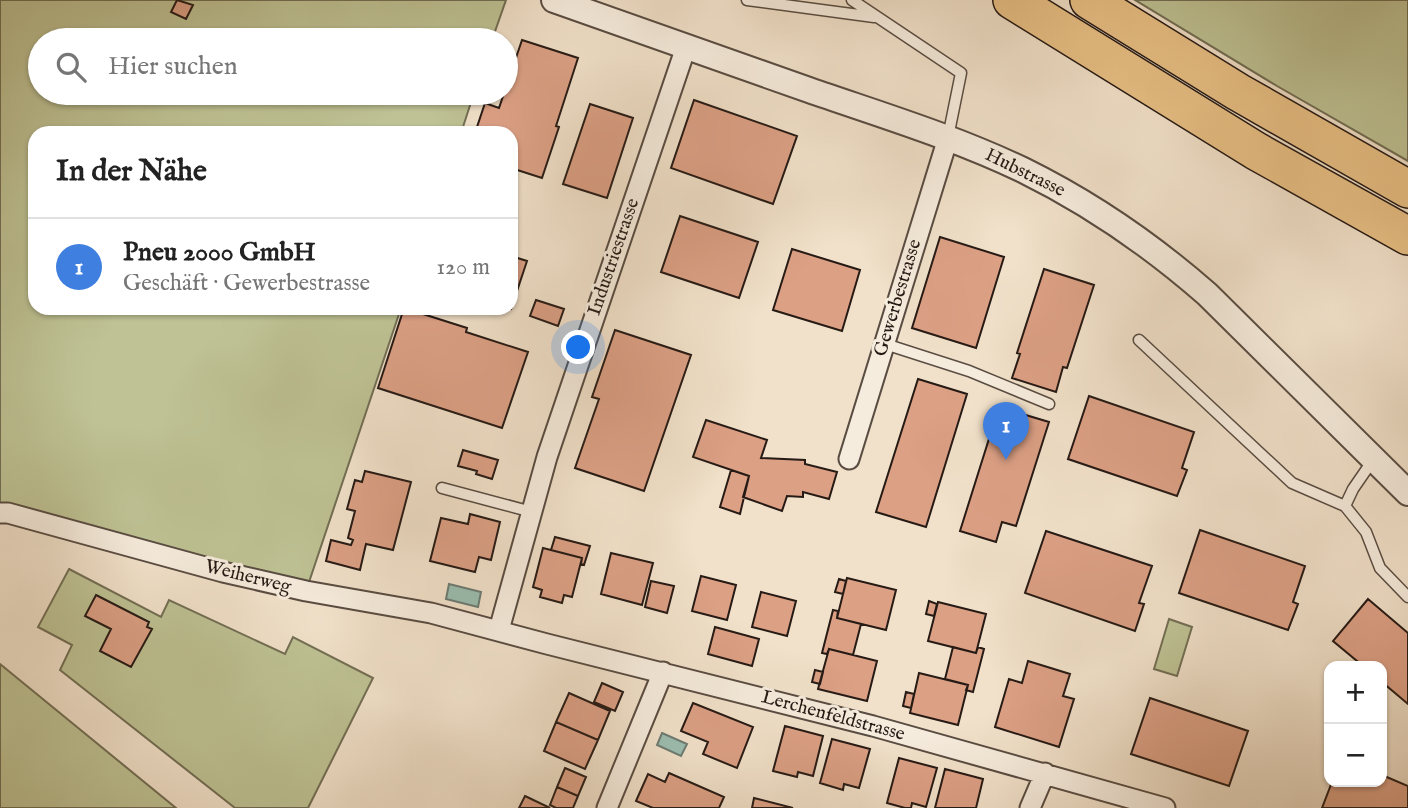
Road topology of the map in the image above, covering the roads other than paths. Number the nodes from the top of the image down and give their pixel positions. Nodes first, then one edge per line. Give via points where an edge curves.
1 (554, 0) edge
2 (747, 0) edge
3 (852, 0) edge
4 (1012, 0) edge
5 (1088, 0) edge
6 (878, 18) junction
7 (685, 47) junction
8 (947, 138) junction
9 (1408, 189) edge
10 (1408, 236) edge
11 (1139, 340) dead end
12 (884, 344) junction
13 (1049, 404) dead end
14 (849, 459) dead end
15 (1373, 459) junction
16 (442, 488) dead end
17 (1408, 493) edge
18 (1345, 506) junction
19 (532, 512) junction
20 (0, 513) edge
21 (1408, 597) edge
22 (499, 630) junction
23 (663, 672) junction
24 (1045, 773) junction
25 (607, 808) edge
26 (1030, 808) edge
27 (1165, 808) edge

1 - 7 street, Hubstrasse
2 - 6 lane
3 - 6 lane
4 - 10 highway via 1245,144
5 - 9 highway
6 - 8 lane via 961,73
7 - 8 street, Hubstrasse
7 - 19 street, Industriestrasse
8 - 12 street, Gewerbestrasse
8 - 15 street, Hubstrasse via 1073,197 1173,264 1247,331
11 - 18 lane via 1292,483
12 - 13 lane via 969,371
12 - 14 street, Gewerbestrasse
15 - 17 street, Hubstrasse
15 - 18 lane
16 - 19 lane
18 - 21 lane via 1366,532 1380,568
19 - 22 street, Industriestrasse
20 - 22 street, Weiherweg via 223,572
22 - 23 street, Lerchenfeldstrasse
23 - 24 street, Lerchenfeldstrasse
23 - 25 street
24 - 26 street
24 - 27 street, Lerchenfeldstrasse

